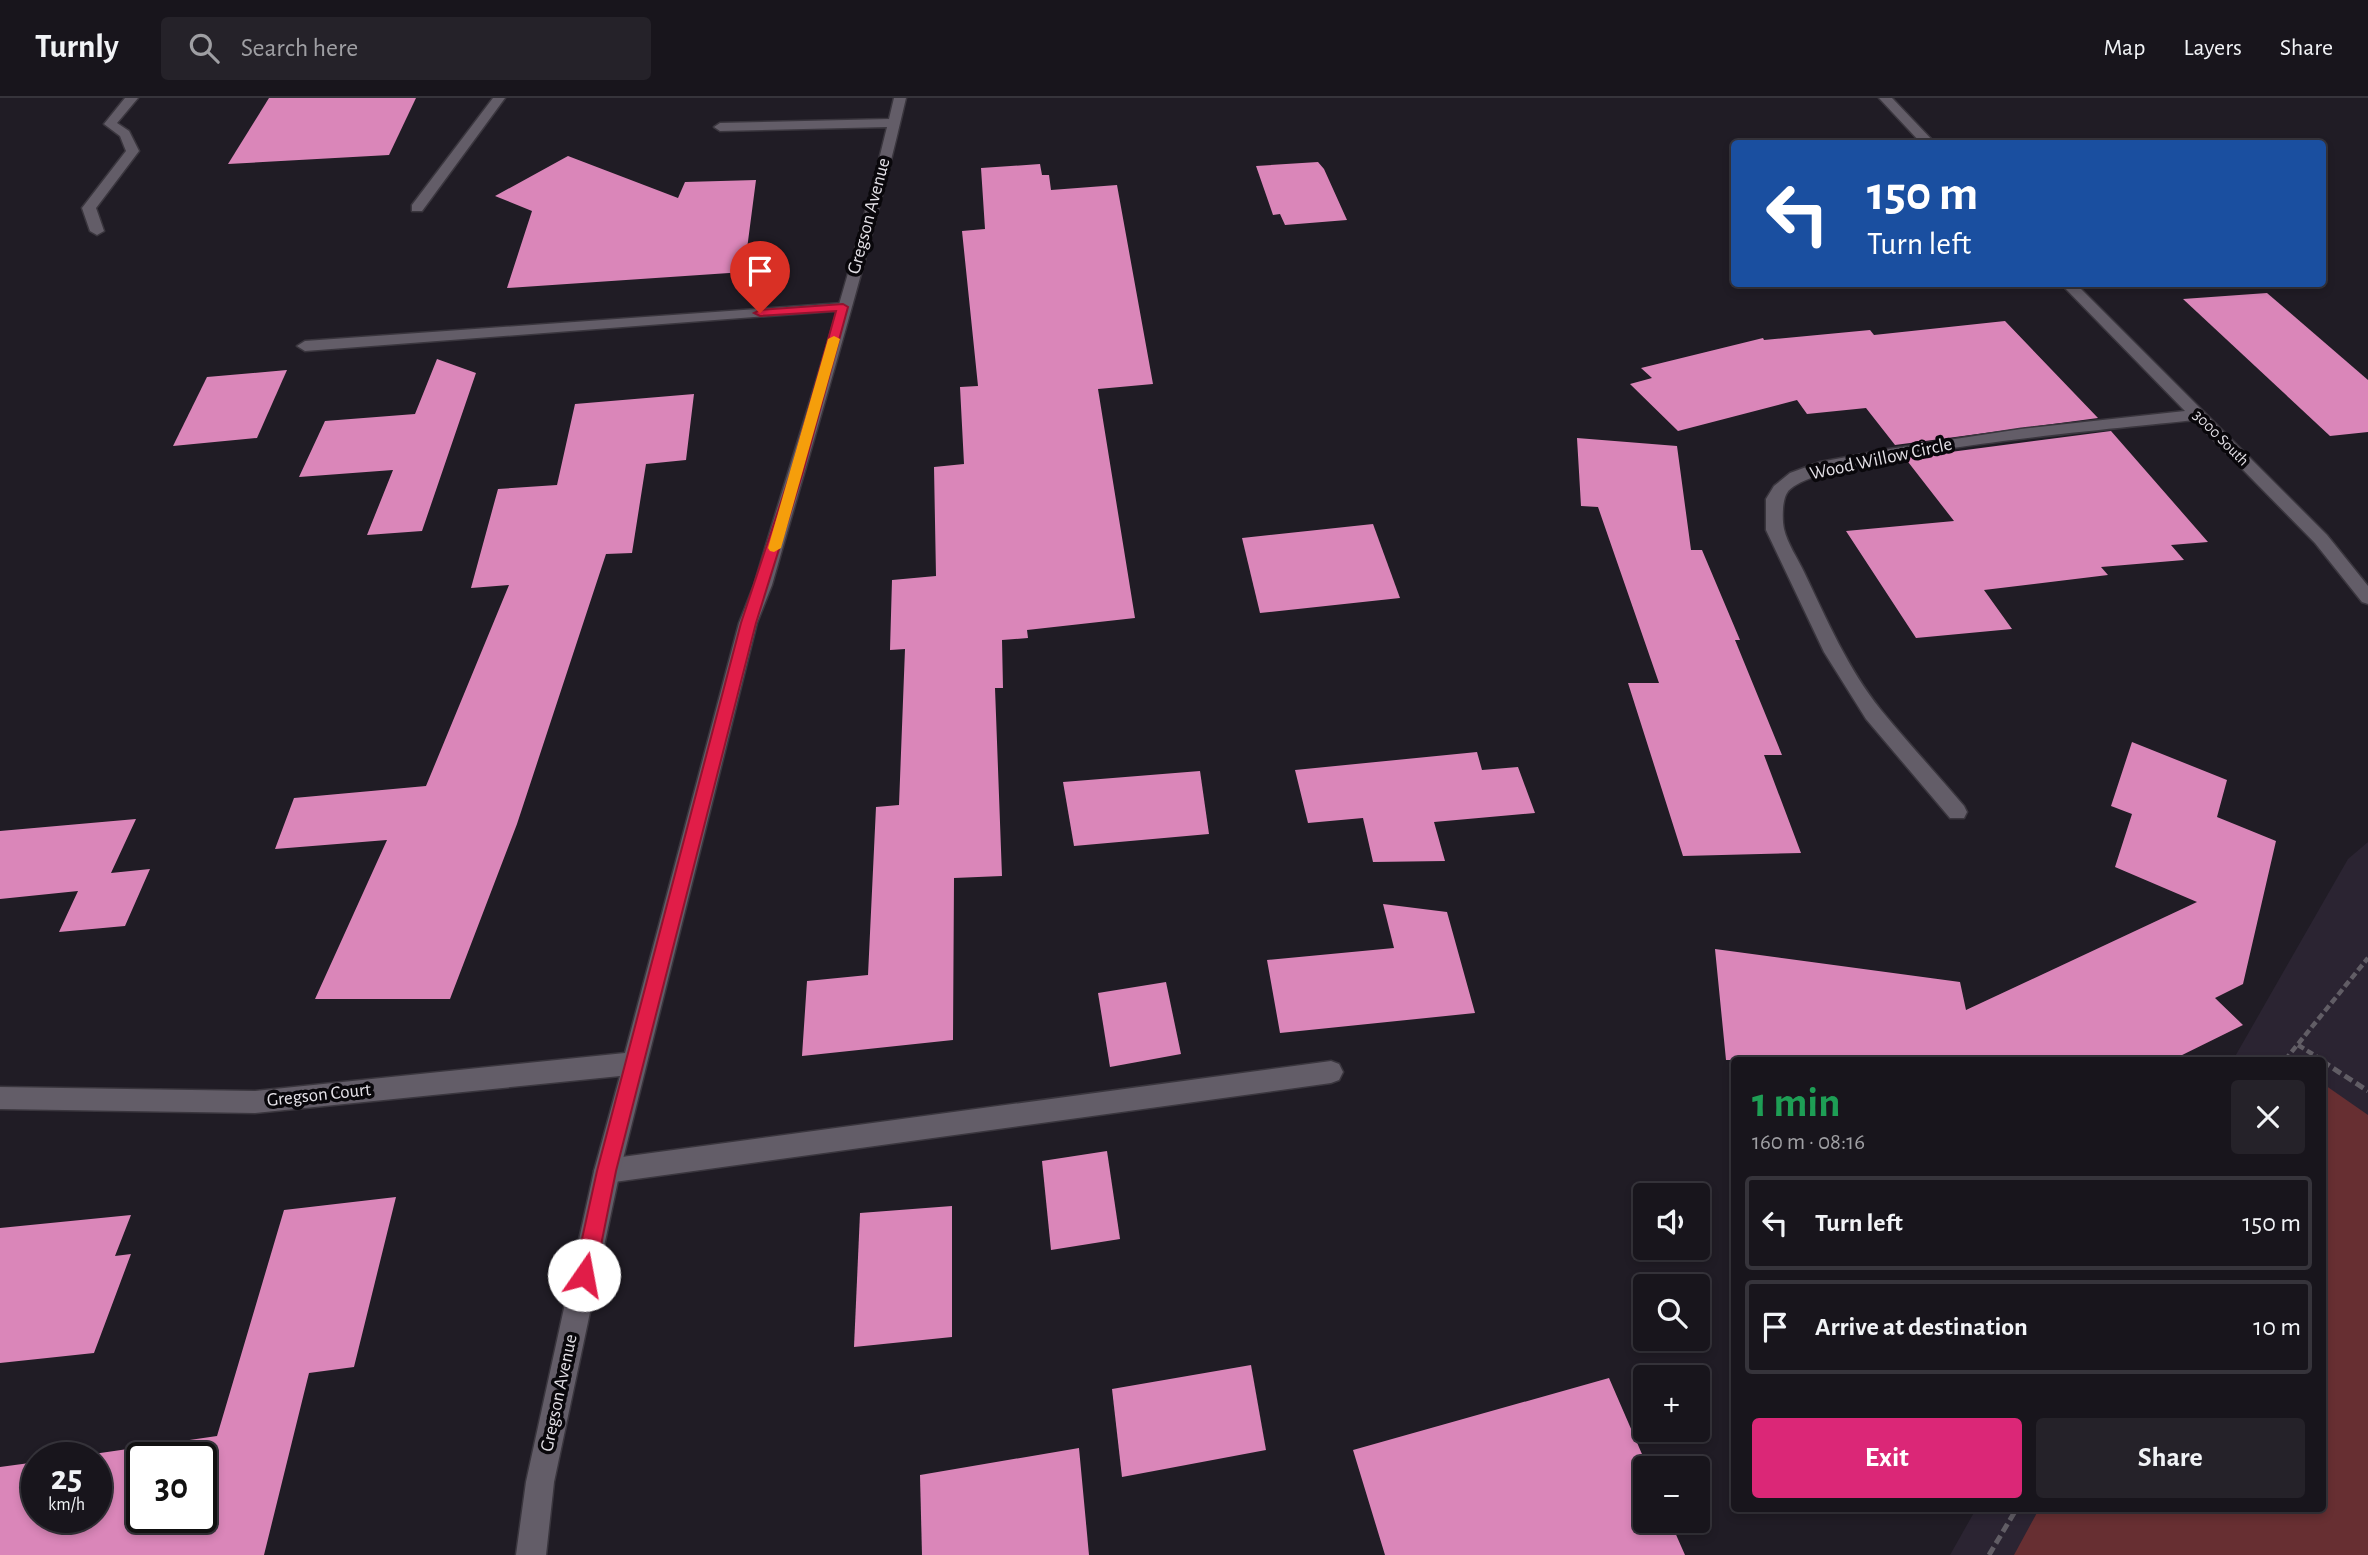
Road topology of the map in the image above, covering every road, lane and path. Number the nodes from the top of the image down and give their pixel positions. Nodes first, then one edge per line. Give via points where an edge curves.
1 (132, 98) edge
2 (499, 98) edge
3 (900, 98) edge
4 (1885, 98) edge
5 (893, 123) junction
6 (720, 127) dead end
7 (1926, 140) edge
8 (417, 208) dead end
9 (96, 231) dead end
10 (2071, 287) edge
11 (843, 307) junction
12 (305, 346) dead end
13 (2198, 415) junction
14 (2368, 598) edge
15 (1957, 812) dead end
16 (2368, 958) edge
17 (2298, 1045) junction
18 (2288, 1057) edge
19 (2316, 1057) edge
20 (636, 1063) junction
21 (2326, 1064) edge
22 (1331, 1072) dead end
23 (2368, 1091) edge
24 (0, 1098) edge
25 (607, 1171) junction
26 (2015, 1512) edge
27 (531, 1555) edge
28 (1989, 1555) edge

1 - 9 street via 110,124 125,134 133,150 89,208
2 - 8 street
3 - 5 street, Gregson Avenue
4 - 7 street
5 - 6 street
5 - 11 street, Gregson Avenue via 870,225
10 - 13 street, 3000 South
11 - 12 street
11 - 20 street, Gregson Avenue via 748,623
13 - 14 street, 3000 South via 2321,539
13 - 15 street, Wood Willow Circle via 1889,454 1818,469 1782,486 1775,499 1775,530 1833,652 1873,714
16 - 17 path
17 - 18 path
17 - 19 path
20 - 24 street, Gregson Court via 255,1102
20 - 25 street, Gregson Avenue
21 - 23 path
22 - 25 street
25 - 27 street, Gregson Avenue via 540,1482
26 - 28 path

